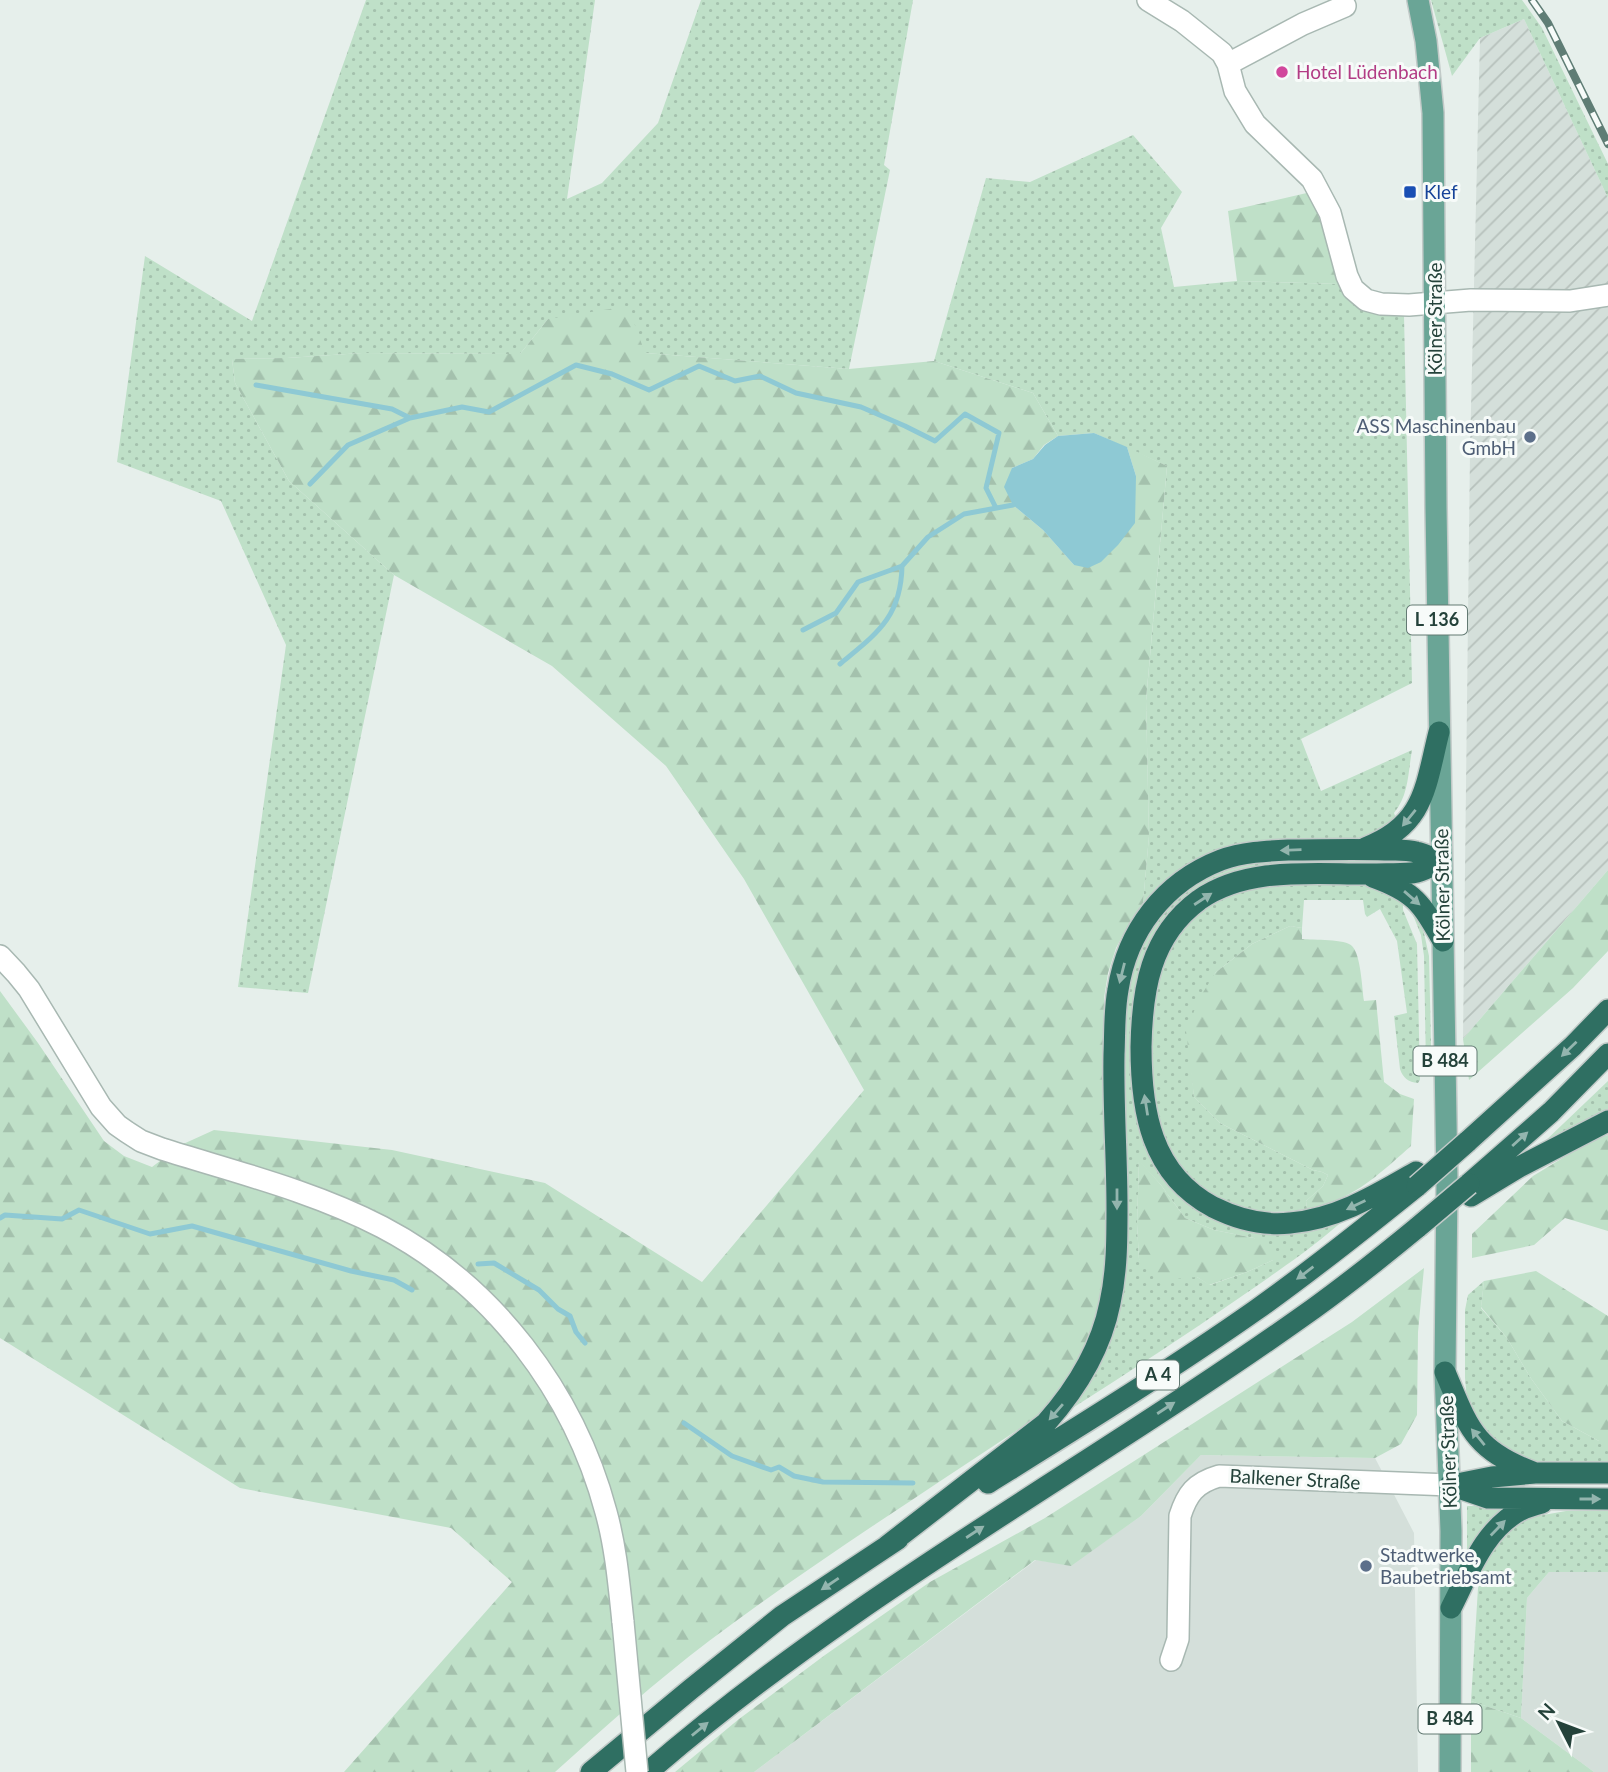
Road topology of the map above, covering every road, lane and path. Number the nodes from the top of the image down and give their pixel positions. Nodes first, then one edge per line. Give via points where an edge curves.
1 (1149, 0) edge
2 (1418, 0) edge
3 (1345, 6) dead end
4 (1228, 64) junction
5 (1608, 295) edge
6 (1435, 303) junction
7 (1439, 732) junction
8 (1359, 849) junction
9 (1441, 861) junction
10 (1364, 874) junction
11 (1443, 941) junction
12 (0, 956) edge
13 (1608, 1010) edge
14 (1608, 1054) edge
15 (1608, 1121) edge
16 (1417, 1179) junction
17 (1469, 1191) junction
18 (1446, 1372) junction
19 (1535, 1473) junction
20 (1608, 1473) edge
21 (1450, 1485) junction
22 (1555, 1499) junction
23 (1608, 1499) edge
24 (887, 1546) junction
25 (1451, 1608) junction
26 (1171, 1660) dead end
27 (591, 1772) edge
28 (638, 1772) edge
29 (648, 1772) edge
30 (1450, 1772) edge

1 - 4 street via 1206,39
2 - 6 main road, Kölner Straße / L 136 via 1433,113
3 - 4 street
4 - 6 street via 1235,91 1255,124 1312,179 1323,198 1353,289 1366,300 1381,304
5 - 6 street via 1570,301
6 - 7 main road, Kölner Straße / L 136
7 -> 8 highway via 1415,813 1398,831
7 - 9 main road, Kölner Straße / L 136
8 - 9 highway via 1415,851
8 -> 24 highway via 1268,851 1223,860 1177,885 1142,924 1129,947 1115,1008 1116,1256 1110,1304 1094,1354 1046,1423
9 - 10 highway via 1416,873
9 - 11 main road, Kölner Straße / B 484
10 -> 11 highway via 1414,898
16 -> 10 highway via 1340,1213 1265,1224 1223,1212 1187,1189 1161,1155 1147,1118 1142,1061 1145,990 1159,946 1182,914 1200,899 1246,879 1304,873
11 - 18 main road, Kölner Straße / B 484
12 - 28 street, bridge via 29,989 101,1107 117,1125 162,1150 305,1195 381,1227 471,1290 513,1333 548,1379 576,1429 607,1513
13 -> 16 highway, bridge via 1467,1142
17 -> 14 highway
15 - 17 highway
16 -> 24 highway, A 4 via 1375,1220 1256,1309 1073,1431
29 -> 17 highway, A 4, bridge via 836,1625 1252,1352
19 -> 18 highway via 1511,1464 1484,1445 1466,1421
18 - 21 main road, Kölner Straße / B 484
19 - 20 highway
19 - 21 highway
21 - 22 highway via 1488,1497
21 - 25 main road, Kölner Straße / B 484
21 - 26 street, Balkener Straße via 1219,1476 1198,1485 1185,1499 1180,1516 1178,1639
22 -> 23 highway
25 -> 22 highway via 1495,1530 1522,1510
24 -> 27 highway, A 4 via 782,1616
25 - 30 main road, Kölner Straße / B 484

